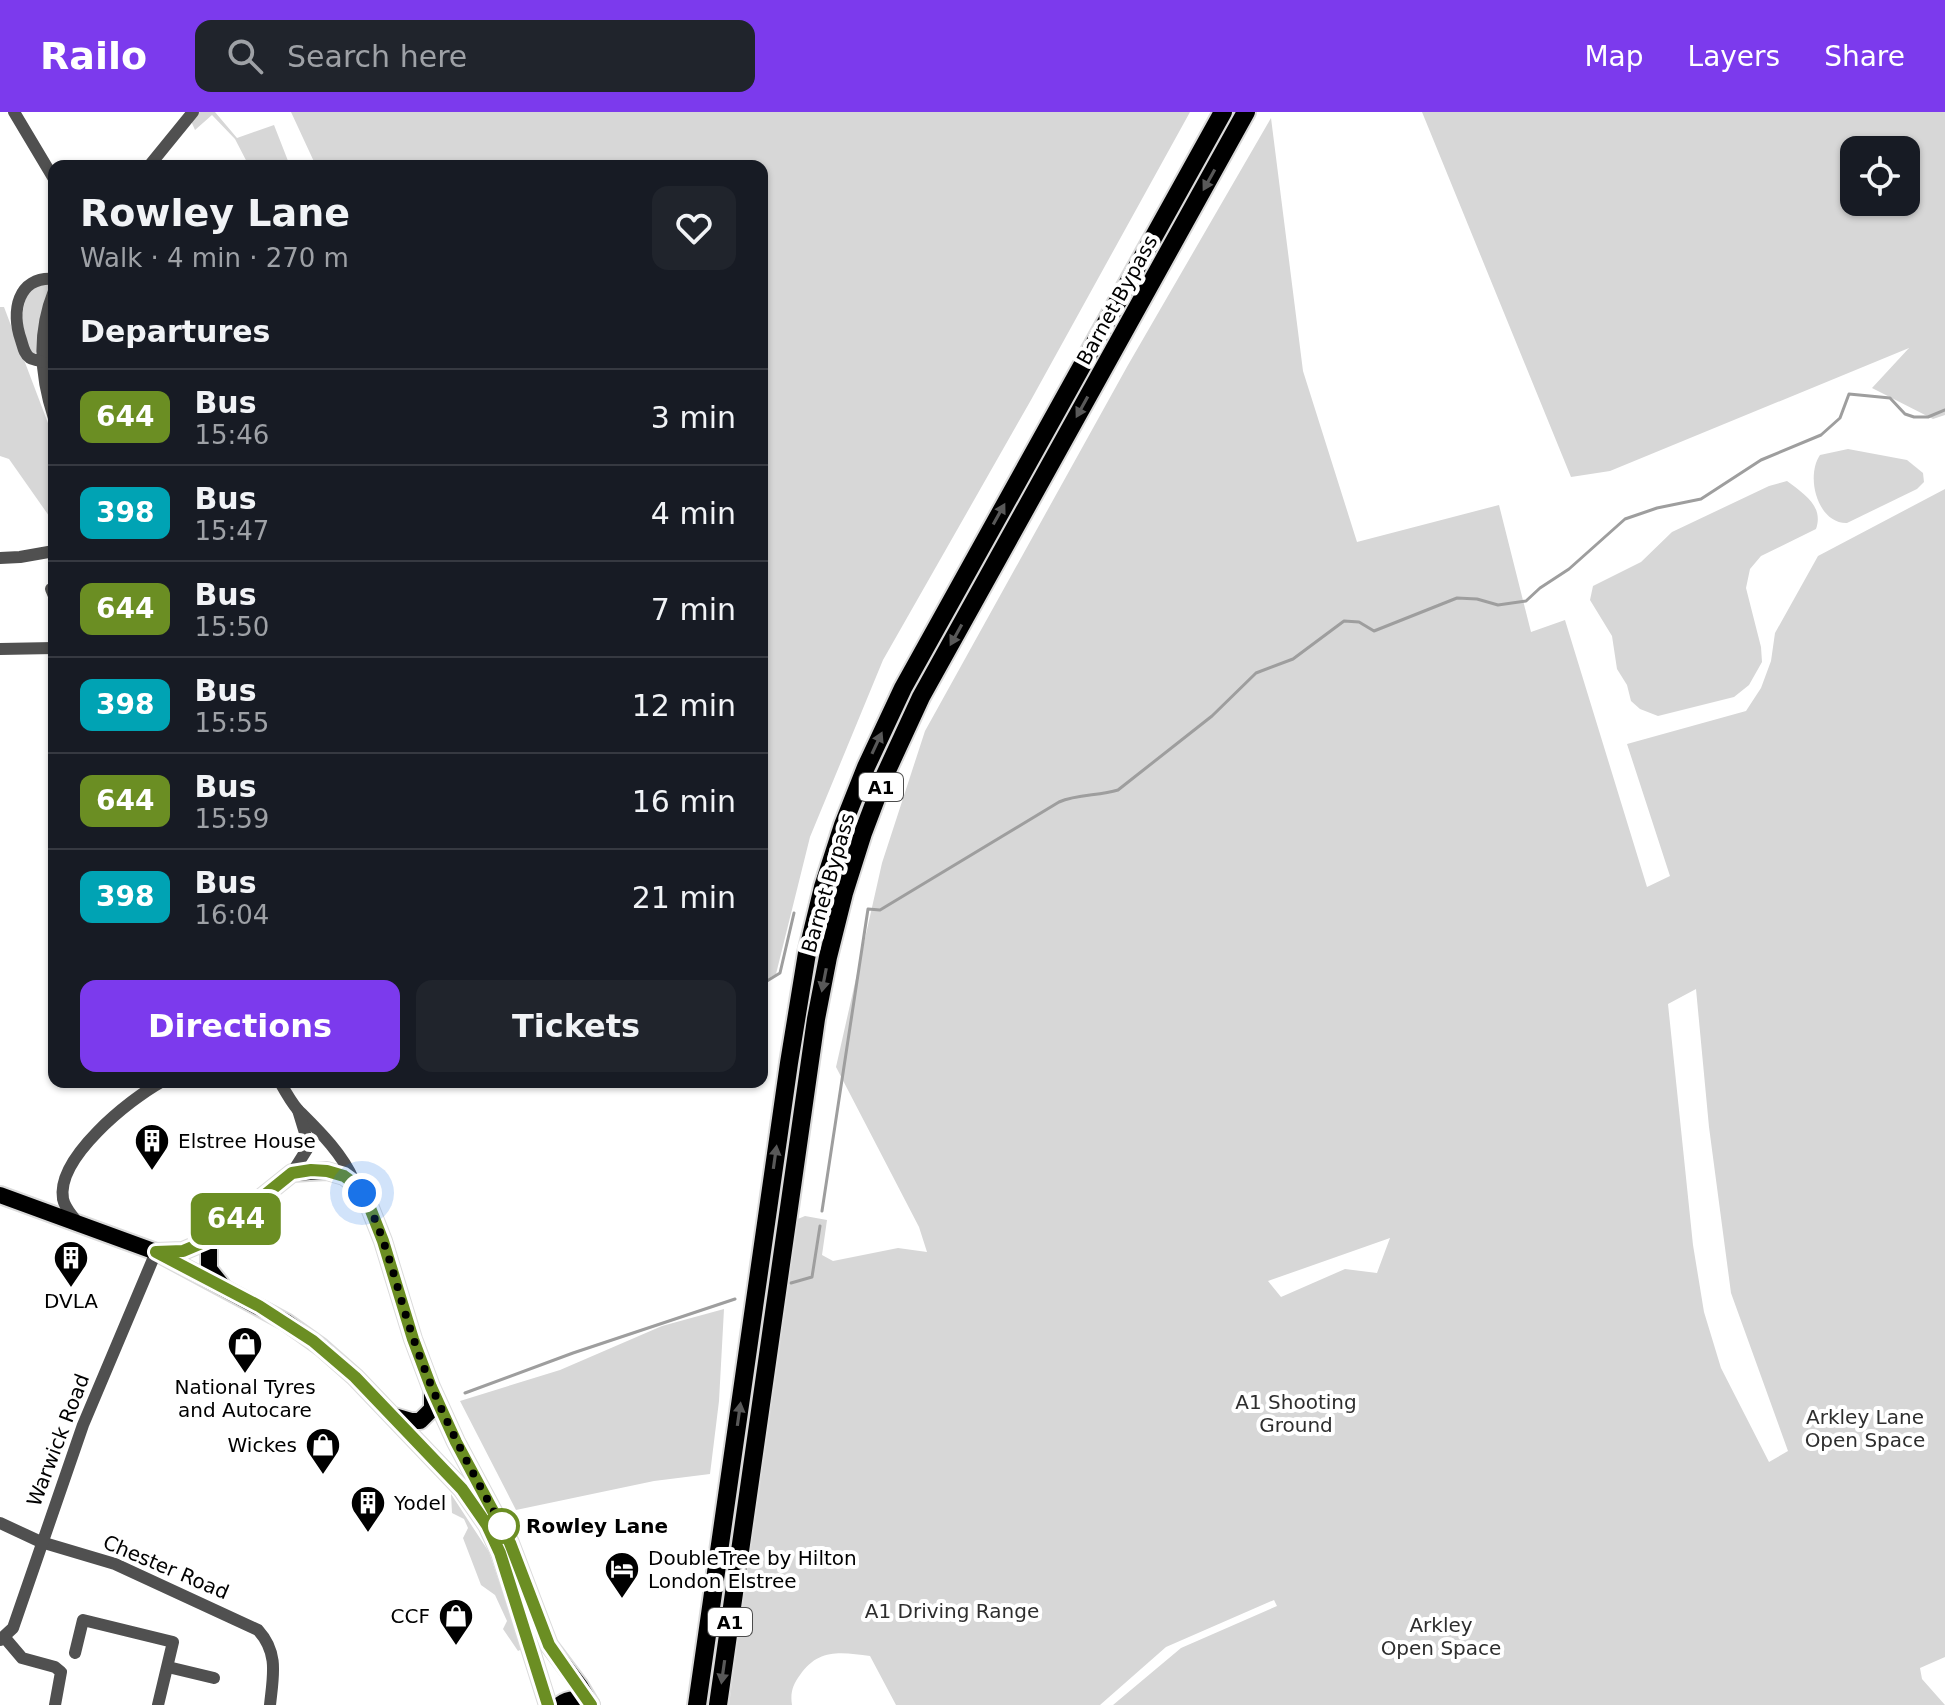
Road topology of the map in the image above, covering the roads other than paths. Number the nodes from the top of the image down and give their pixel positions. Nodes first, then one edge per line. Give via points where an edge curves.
1 (14, 112) edge
2 (193, 112) edge
3 (1223, 112) edge
4 (1246, 112) edge
5 (154, 160) edge
6 (48, 169) edge
7 (48, 279) edge
8 (48, 310) edge
9 (42, 362) junction
10 (48, 401) edge
11 (48, 552) edge
12 (0, 558) edge
13 (48, 648) edge
14 (0, 649) edge
15 (152, 1088) edge
16 (284, 1088) edge
17 (298, 1110) junction
18 (292, 1173) junction
19 (355, 1184) junction
20 (0, 1195) edge
21 (71, 1219) junction
22 (209, 1240) junction
23 (156, 1252) junction
24 (229, 1290) junction
25 (431, 1387) junction
26 (392, 1415) junction
27 (0, 1523) edge
28 (41, 1542) junction
29 (2, 1639) edge
30 (75, 1653) dead end
31 (168, 1667) junction
32 (214, 1678) dead end
33 (695, 1703) edge
34 (55, 1705) edge
35 (158, 1705) edge
36 (270, 1705) edge
37 (548, 1705) edge
38 (559, 1705) edge
39 (591, 1705) edge
40 (718, 1705) edge

1 - 6 street
2 - 5 street
33 -> 3 highway, Barnet Bypass / A1 via 796,1015 823,887 843,825 910,676
4 -> 40 highway, Barnet Bypass / A1 via 921,697 863,833 816,1019
7 - 9 street via 38,280 23,293 14,311 25,353
8 - 9 street
9 - 10 street
11 - 12 street
13 - 14 street
15 - 21 street via 102,1126 68,1173 63,1189
16 - 17 street
17 - 18 street via 309,1146
17 - 19 street via 325,1138
18 - 19 main road via 327,1171
18 - 22 main road
19 - 25 main road via 383,1241
20 - 21 main road
21 - 23 main road
22 - 23 main road via 183,1251
22 - 24 main road via 209,1269
23 - 24 main road
23 - 28 street, Warwick Road via 83,1425
24 - 26 main road via 313,1341
25 - 26 main road via 428,1416 411,1421
25 - 39 main road via 510,1543 549,1645
26 - 37 main road via 462,1489 487,1525
27 - 28 street, Chester Road
28 - 29 street, Warwick Road via 13,1628
28 - 36 street, Chester Road via 115,1564 258,1630 274,1662
29 - 34 street via 22,1658 61,1672
30 - 31 street via 83,1620 173,1642
31 - 32 street
31 - 35 street
38 - 39 main road via 573,1699

